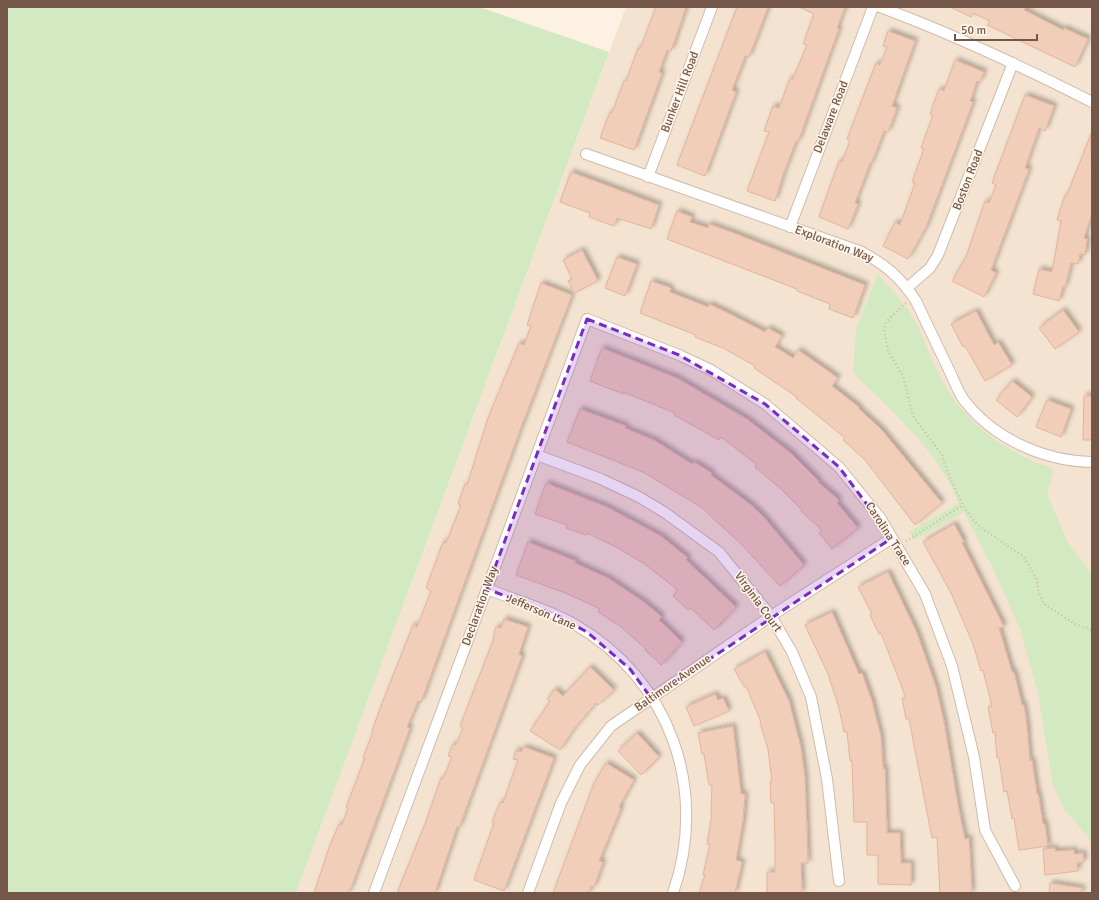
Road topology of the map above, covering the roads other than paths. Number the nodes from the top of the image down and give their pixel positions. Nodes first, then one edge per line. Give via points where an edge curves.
1 (712, 7) edge
2 (873, 7) edge
3 (880, 7) edge
4 (1013, 63) junction
5 (1092, 102) edge
6 (586, 154) dead end
7 (648, 177) junction
8 (790, 227) junction
9 (907, 288) junction
10 (587, 318) joint
11 (537, 455) junction
12 (1092, 462) edge
13 (892, 538) junction
14 (486, 589) junction
15 (771, 616) junction
16 (651, 698) junction
17 (839, 881) dead end
18 (1015, 886) dead end
19 (374, 893) edge
20 (528, 893) edge
21 (673, 893) edge

1 - 7 street, Bunker Hill Road
2 - 8 street, Delaware Road
3 - 4 street via 921,22
4 - 5 street
4 - 9 street, Boston Road via 938,255 930,268
6 - 7 street, Exploration Way
7 - 8 street, Exploration Way
8 - 9 street, Exploration Way via 862,252 884,265
9 - 12 street, Exploration Way via 963,399 979,417 1030,450 1055,459
10 - 11 street, Declaration Way
10 - 13 street, Carolina Trace via 711,370 765,404 839,467 881,519
11 - 14 street, Declaration Way
11 - 15 street, Virginia Court via 601,479 664,512 719,552
13 - 15 street, Baltimore Avenue
13 - 18 street, Carolina Trace via 925,594 952,666 974,757 985,830
14 - 16 street, Jefferson Lane via 558,616 587,632 611,650 630,669
14 - 19 street, Declaration Way
15 - 16 street, Baltimore Avenue
15 - 17 street, Virginia Court via 792,652 811,697 827,779
16 - 20 street, Baltimore Avenue via 611,726 580,765 561,803
16 - 21 street, Jefferson Lane via 676,748 686,792 686,836 681,869

